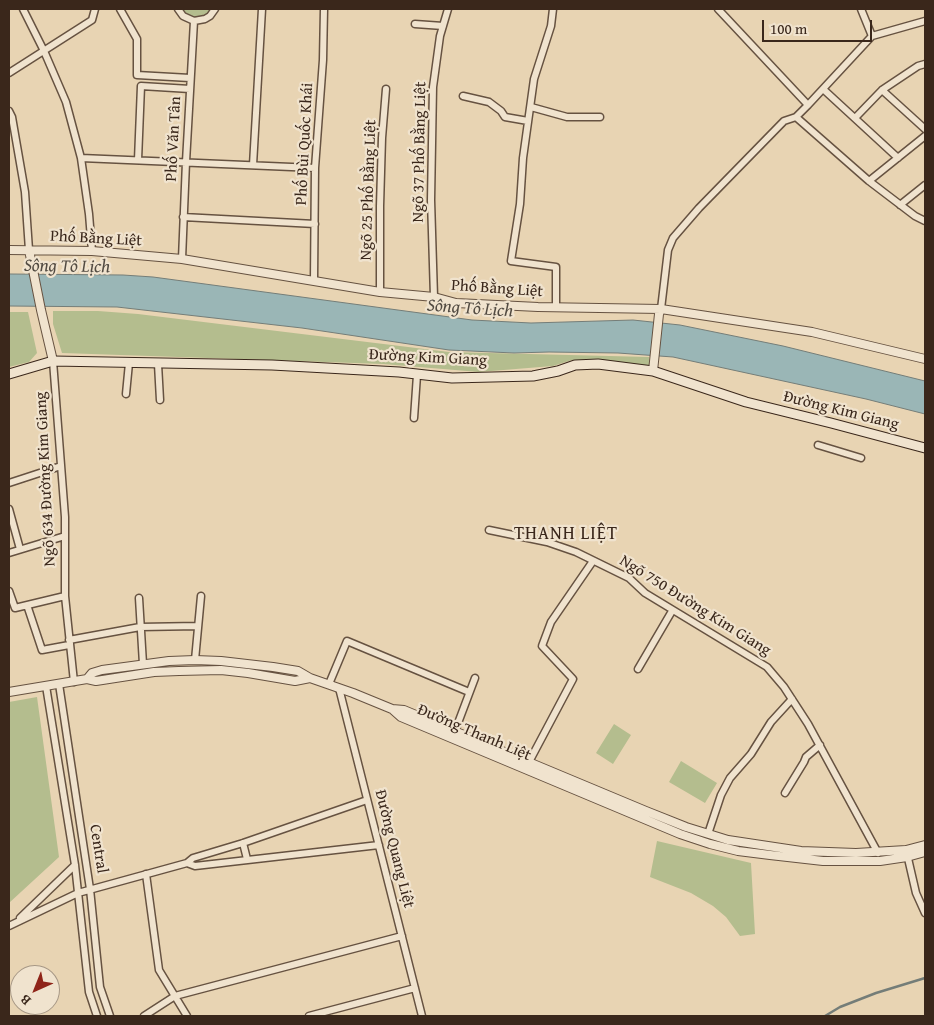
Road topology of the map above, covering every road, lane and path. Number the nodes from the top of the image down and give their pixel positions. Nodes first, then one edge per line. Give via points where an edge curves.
1 (23, 9) edge
2 (95, 9) edge
3 (120, 9) edge
4 (178, 9) edge
5 (215, 9) edge
6 (262, 9) edge
7 (318, 9) edge
8 (324, 9) edge
9 (448, 9) edge
10 (553, 9) edge
11 (718, 9) edge
12 (862, 9) edge
13 (194, 21) junction
14 (925, 21) edge
15 (415, 24) dead end
16 (443, 26) junction
17 (872, 36) junction
18 (44, 51) junction
19 (925, 64) edge
20 (9, 73) edge
21 (190, 78) junction
22 (190, 89) junction
23 (386, 89) dead end
24 (824, 89) junction
25 (882, 90) junction
26 (463, 96) dead end
27 (808, 105) junction
28 (531, 107) junction
29 (9, 111) edge
30 (600, 117) dead end
31 (796, 117) junction
32 (855, 118) junction
33 (528, 121) junction
34 (925, 129) edge
35 (925, 136) edge
36 (81, 158) junction
37 (898, 158) junction
38 (138, 160) junction
39 (186, 162) junction
40 (254, 165) junction
41 (315, 168) junction
42 (869, 181) junction
43 (925, 185) edge
44 (900, 205) junction
45 (184, 217) junction
46 (925, 221) edge
47 (315, 224) junction
48 (9, 250) edge
49 (29, 250) junction
50 (92, 251) junction
51 (182, 259) junction
52 (314, 280) junction
53 (380, 292) junction
54 (434, 297) junction
55 (556, 306) junction
56 (660, 311) junction
57 (925, 359) edge
58 (53, 361) junction
59 (129, 363) junction
60 (158, 364) junction
61 (653, 369) junction
62 (9, 374) edge
63 (417, 374) junction
64 (126, 394) dead end
65 (160, 400) dead end
66 (414, 418) dead end
67 (818, 445) dead end
68 (925, 448) edge
69 (861, 458) dead end
70 (61, 466) junction
71 (9, 484) edge
72 (9, 509) edge
73 (489, 530) dead end
74 (65, 536) junction
75 (20, 549) junction
76 (9, 553) edge
77 (593, 560) junction
78 (9, 591) edge
79 (65, 596) junction
80 (201, 596) dead end
81 (139, 598) dead end
82 (27, 605) junction
83 (672, 611) junction
84 (198, 626) junction
85 (140, 627) junction
86 (69, 643) junction
87 (195, 660) junction
88 (221, 661) junction
89 (143, 664) junction
90 (638, 669) dead end
91 (221, 670) junction
92 (310, 678) junction
93 (475, 678) dead end
94 (87, 679) junction
95 (74, 682) junction
96 (59, 684) junction
97 (329, 684) junction
98 (46, 686) junction
99 (339, 688) junction
100 (9, 692) edge
101 (469, 692) junction
102 (792, 699) junction
103 (392, 709) junction
104 (63, 710) junction
105 (49, 712) junction
106 (455, 731) junction
107 (820, 745) junction
108 (528, 765) junction
109 (785, 793) dead end
110 (367, 800) junction
111 (708, 834) junction
112 (243, 843) junction
113 (379, 845) junction
114 (925, 845) edge
115 (925, 852) edge
116 (906, 853) junction
117 (879, 857) junction
118 (247, 859) junction
119 (187, 863) junction
120 (76, 865) junction
121 (146, 874) junction
122 (90, 889) junction
123 (78, 893) junction
124 (925, 913) edge
125 (12, 924) edge
126 (402, 936) junction
127 (415, 988) junction
128 (175, 996) junction
129 (97, 1016) edge
130 (110, 1016) edge
131 (144, 1016) edge
132 (188, 1016) edge
133 (309, 1016) edge
134 (422, 1016) edge

1 - 18 street
2 - 18 street via 92,20
3 - 21 street via 137,39 137,75
4 - 13 street via 183,16
5 - 13 street via 205,19
6 - 40 street
7 - 8 street
8 - 41 street, Phố Bùi Quốc Khái
9 - 16 street, Ngõ 37 Phố Bằng Liệt
10 - 28 street via 534,79
11 - 27 street
12 - 17 street
13 - 21 street, Phố Văn Tân
14 - 17 street
15 - 16 street
16 - 54 street, Ngõ 37 Phố Bằng Liệt via 433,87 431,200
17 - 24 street
18 - 20 street
18 - 36 street via 66,102
19 - 25 street
21 - 22 street, Phố Văn Tân
22 - 38 street via 142,86
22 - 39 street, Phố Văn Tân
23 - 53 street, Ngõ 25 Phố Bằng Liệt via 382,138
24 - 27 street
24 - 32 street
25 - 32 street
25 - 34 street
26 - 33 street via 489,102 505,117
27 - 31 street
28 - 30 street via 567,116
28 - 33 street
29 - 49 street via 25,192
31 - 42 street
31 - 56 street via 784,121 676,233 668,250
32 - 37 street
33 - 55 street via 511,261 556,266
35 - 37 street
36 - 38 street
36 - 50 street
37 - 42 street
38 - 39 street
39 - 40 street
39 - 45 street, Phố Văn Tân
40 - 41 street
41 - 47 street, Phố Bùi Quốc Khái
42 - 44 street
43 - 44 street
44 - 46 street
45 - 47 street
45 - 51 street, Phố Văn Tân
47 - 52 street, Phố Bùi Quốc Khái
48 - 49 street, Phố Bằng Liệt
49 - 50 street, Phố Bằng Liệt
49 - 58 street
50 - 51 street, Phố Bằng Liệt
51 - 52 street, Phố Bằng Liệt
52 - 53 street, Phố Bằng Liệt
53 - 54 street, Phố Bằng Liệt
54 - 55 street, Phố Bằng Liệt via 456,302
55 - 56 street, Phố Bằng Liệt
56 - 57 street, Phố Bằng Liệt via 812,332
56 - 61 street
58 - 59 main road, Đường Kim Giang
58 - 62 main road, Đường Kim Giang
58 - 70 street, Ngõ 634 Đường Kim Giang
59 - 60 main road, Đường Kim Giang
59 - 64 street
60 - 63 main road, Đường Kim Giang via 272,365
60 - 65 street
61 - 63 main road, Đường Kim Giang via 598,364 575,365 533,376 452,378
61 - 68 main road, Đường Kim Giang via 746,402
63 - 66 street
67 - 69 street
70 - 71 street
70 - 74 street, Ngõ 634 Đường Kim Giang
72 - 75 street
73 - 77 street, Ngõ 750 Đường Kim Giang via 547,542
74 - 75 street
74 - 79 street, Ngõ 634 Đường Kim Giang
75 - 76 street
77 - 83 street, Ngõ 750 Đường Kim Giang via 629,578 645,594
77 - 108 street via 551,622 542,646 573,679
78 - 82 street via 15,608
79 - 82 street
79 - 86 street, Ngõ 634 Đường Kim Giang
80 - 84 street
81 - 85 street
82 - 86 street via 42,650
83 - 90 street
83 - 102 street, Ngõ 750 Đường Kim Giang via 767,668
84 - 85 street
84 - 87 street
85 - 86 street
85 - 89 street
86 - 95 street, Ngõ 634 Đường Kim Giang
87 - 88 street
87 - 89 street
88 - 91 street
88 - 92 street via 298,671
89 - 94 street via 102,670
91 - 92 street, Đường Thanh Liệt via 295,681
91 - 94 street, Đường Thanh Liệt via 154,672 96,681
92 - 97 street, Đường Thanh Liệt
93 - 101 street
94 - 95 street, Đường Thanh Liệt
95 - 96 street, Đường Thanh Liệt
96 - 98 street, Đường Thanh Liệt
96 - 104 street, Central
97 - 99 street, Đường Thanh Liệt
97 - 101 street via 347,640
98 - 100 street, Đường Thanh Liệt
98 - 105 street, Central
99 - 103 street, Đường Thanh Liệt
99 - 110 street, Đường Quang Liệt
101 - 106 street
102 - 107 street, Ngõ 750 Đường Kim Giang
102 - 111 street via 730,778
103 - 106 street via 404,710
103 - 108 street, Đường Thanh Liệt via 401,717
104 - 105 street
104 - 122 street, Central
105 - 120 street, Central
106 - 108 street
107 - 109 street via 806,756
107 - 117 street, Ngõ 750 Đường Kim Giang
108 - 111 street
108 - 117 street, Đường Thanh Liệt via 671,830 710,844 823,861
110 - 112 street
110 - 113 street, Đường Quang Liệt
111 - 117 street via 752,845
112 - 118 street
112 - 119 street via 193,858
113 - 118 street
113 - 126 street, Đường Quang Liệt
114 - 116 street, Đường Thanh Liệt
115 - 116 street, Đường Thanh Liệt
116 - 117 street, Đường Thanh Liệt
116 - 124 street
118 - 119 street via 195,866
119 - 121 street
120 - 123 street, Central
120 - 125 street
121 - 122 street
121 - 128 street via 159,970
122 - 123 street
122 - 130 street, Central via 100,987
123 - 125 street
123 - 129 street, Central via 89,992
126 - 127 street, Đường Quang Liệt
126 - 128 street
127 - 133 street
127 - 134 street, Đường Quang Liệt
128 - 131 street
128 - 132 street

